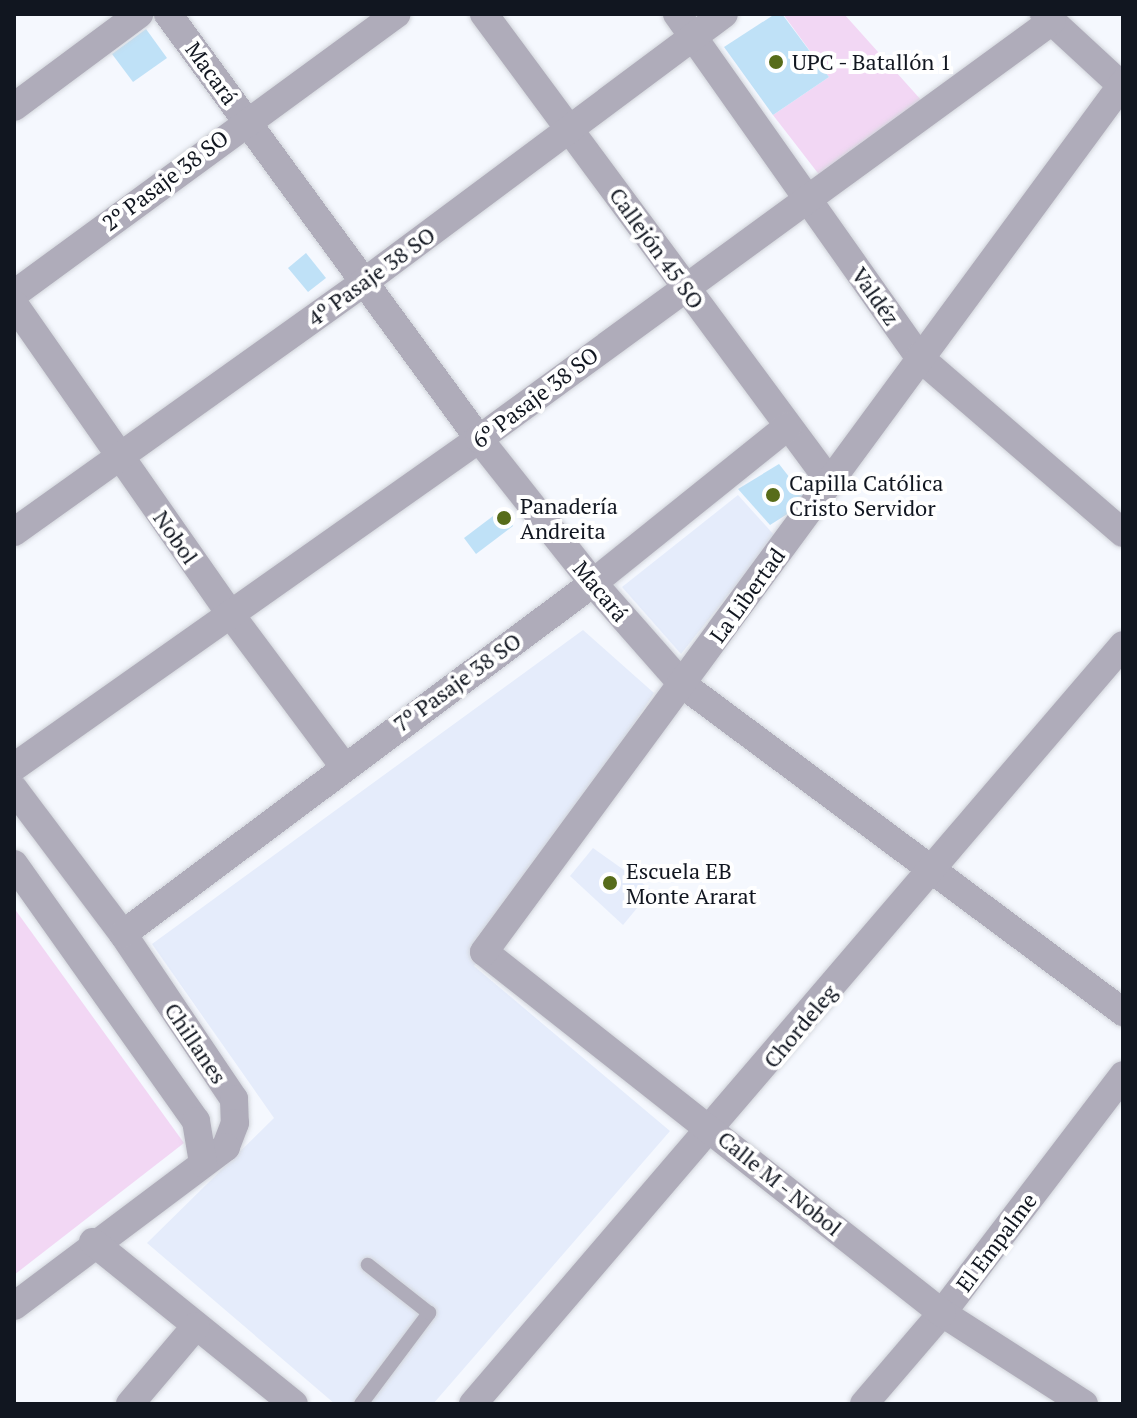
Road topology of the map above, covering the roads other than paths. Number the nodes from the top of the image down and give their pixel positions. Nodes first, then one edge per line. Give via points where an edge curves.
1 (139, 14) edge
2 (168, 14) edge
3 (396, 14) edge
4 (484, 14) edge
5 (724, 14) edge
6 (1048, 17) edge
7 (685, 25) edge
8 (1122, 85) edge
9 (14, 107) edge
10 (246, 120) junction
11 (569, 129) junction
12 (809, 201) junction
13 (363, 283) junction
14 (685, 286) junction
15 (14, 294) edge
16 (14, 304) edge
17 (919, 357) junction
18 (788, 426) junction
19 (479, 439) junction
20 (118, 455) junction
21 (830, 482) junction
22 (14, 532) edge
23 (1123, 533) edge
24 (593, 583) junction
25 (231, 615) junction
26 (1123, 645) edge
27 (682, 684) junction
28 (343, 765) junction
29 (14, 767) edge
30 (14, 789) edge
31 (14, 864) edge
32 (931, 870) junction
33 (123, 934) junction
34 (484, 952) joint
35 (1123, 1012) edge
36 (1123, 1075) edge
37 (713, 1129) junction
38 (203, 1163) junction
39 (93, 1242) junction
40 (368, 1265) dead end
41 (14, 1306) edge
42 (942, 1313) junction
43 (196, 1326) junction
44 (130, 1404) edge
45 (294, 1404) edge
46 (361, 1404) edge
47 (473, 1404) edge
48 (864, 1404) edge
49 (1084, 1404) edge

1 - 9 street
2 - 10 street, Macará
3 - 10 street, 2º Pasaje 38 SO
4 - 11 street, Callejón 45 SO
5 - 7 street, 4º Pasaje 38 SO
6 - 8 street
6 - 12 street, 6º Pasaje 38 SO
7 - 11 street, 4º Pasaje 38 SO
7 - 12 street, Valdéz
8 - 17 street, La Libertad
10 - 13 street, Macará
10 - 15 street, 2º Pasaje 38 SO
11 - 13 street, 4º Pasaje 38 SO
11 - 14 street, Callejón 45 SO
12 - 14 street, 6º Pasaje 38 SO
12 - 17 street, Valdéz
13 - 19 street, Macará
13 - 20 street, 4º Pasaje 38 SO
14 - 18 street, Callejón 45 SO
14 - 19 street, 6º Pasaje 38 SO
16 - 20 street, Nobol
17 - 21 street, La Libertad
17 - 23 street, Valdéz
18 - 21 street, Callejón 45 SO
18 - 24 street, 7º Pasaje 38 SO
19 - 24 street, Macará
19 - 25 street, 6º Pasaje 38 SO
20 - 22 street, 4º Pasaje 38 SO
20 - 25 street, Nobol
21 - 27 street, La Libertad
24 - 27 street, Macará
24 - 28 street, 7º Pasaje 38 SO
25 - 28 street, Nobol
25 - 29 street, 6º Pasaje 38 SO
26 - 32 street, Chordeleg
27 - 32 street, Macará
27 - 34 street, La Libertad
28 - 33 street, 7º Pasaje 38 SO
30 - 33 street, Chillanes
31 - 38 street, Chillanes via 196,1121
32 - 35 street, Macará
32 - 37 street, Chordeleg
33 - 38 street, Chillanes via 234,1099 235,1123 226,1147
34 - 37 street, Calle M - Nobol
36 - 42 street, El Empalme
37 - 42 street, Calle M - Nobol
37 - 47 street, Chordeleg
38 - 39 street
39 - 41 street
39 - 43 street
40 - 46 lane via 429,1313
42 - 48 street, El Empalme
42 - 49 street, Calle M - Nobol
43 - 44 street
43 - 45 street

